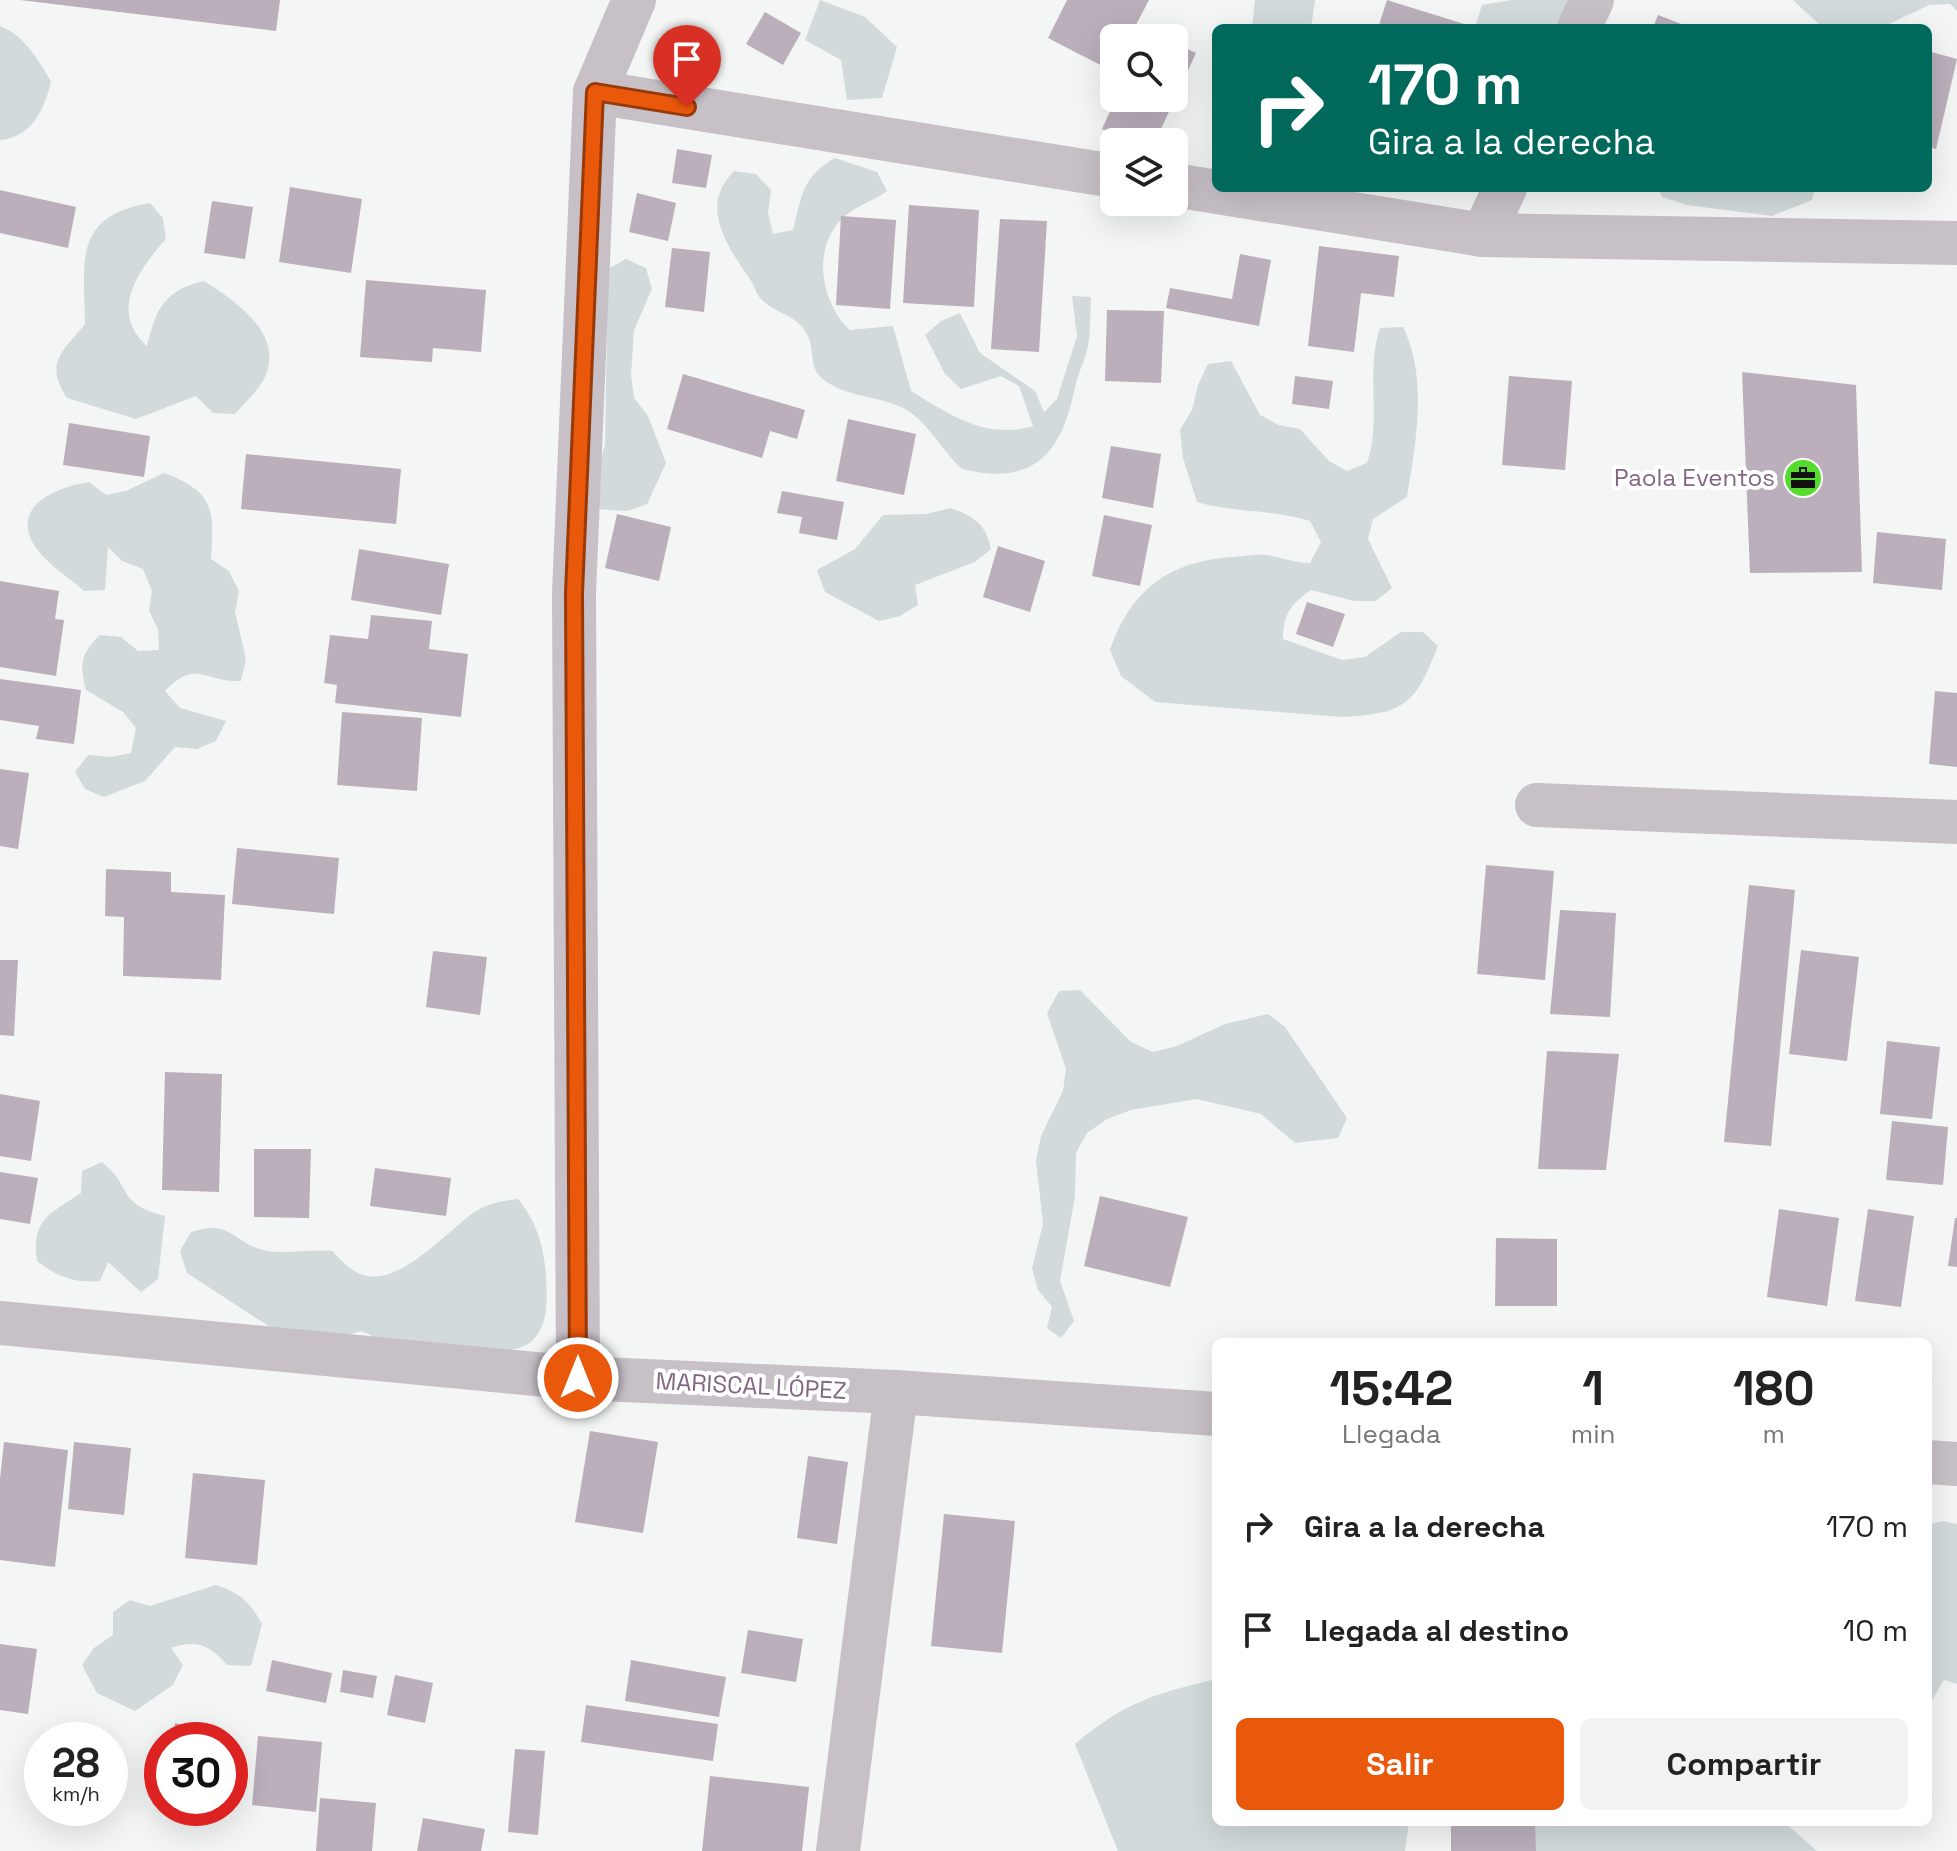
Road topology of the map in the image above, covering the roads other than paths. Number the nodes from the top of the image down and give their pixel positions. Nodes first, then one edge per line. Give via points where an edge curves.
1 (634, 0) edge
2 (1592, 0) edge
3 (1581, 24) edge
4 (595, 92) junction
5 (1100, 174) edge
6 (1188, 187) edge
7 (1212, 191) edge
8 (1217, 192) edge
9 (1503, 192) edge
10 (1483, 235) junction
11 (1957, 243) edge
12 (1537, 805) dead end
13 (1957, 822) edge
14 (0, 1323) edge
15 (578, 1378) junction
16 (896, 1392) junction
17 (1212, 1414) edge
18 (1932, 1462) edge
19 (1957, 1464) edge
20 (838, 1851) edge

1 - 4 street
2 - 3 street
4 - 5 street
4 - 15 street via 574,593
6 - 7 street
8 - 10 street
9 - 10 street
10 - 11 street
12 - 13 street
14 - 15 street, MARISCAL LÓPEZ
15 - 16 street, MARISCAL LÓPEZ
16 - 17 street, MARISCAL LÓPEZ
16 - 20 street
18 - 19 street

